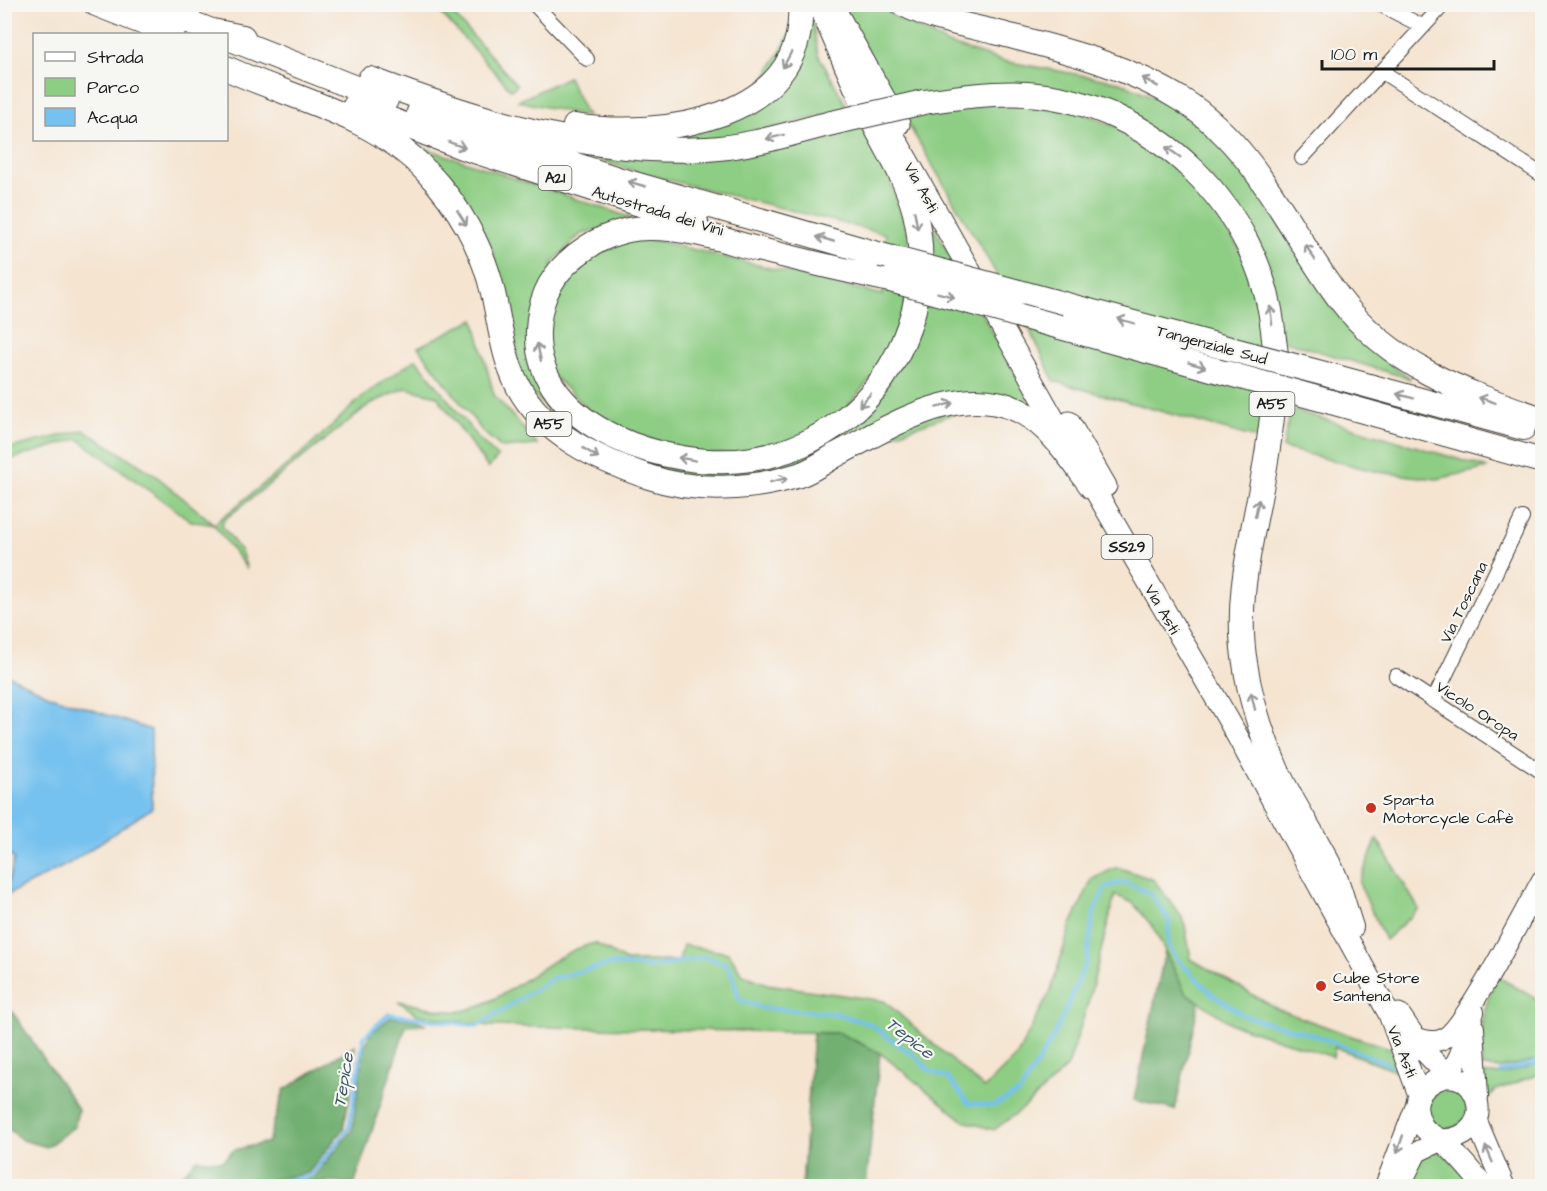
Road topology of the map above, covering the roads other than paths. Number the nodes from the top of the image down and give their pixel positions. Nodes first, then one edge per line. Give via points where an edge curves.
1 (96, 4) edge
2 (534, 4) edge
3 (800, 4) edge
4 (903, 4) edge
5 (1379, 4) edge
6 (1444, 4) edge
7 (825, 8) edge
8 (158, 25) edge
9 (1422, 26) junction
10 (210, 33) edge
11 (228, 36) edge
12 (228, 38) edge
13 (228, 57) edge
14 (587, 59) dead end
15 (228, 69) edge
16 (1381, 71) junction
17 (380, 83) junction
18 (1302, 158) dead end
19 (1542, 175) edge
20 (881, 255) joint
21 (890, 279) junction
22 (1542, 419) edge
23 (1542, 434) edge
24 (1542, 461) edge
25 (1092, 487) junction
26 (1522, 518) dead end
27 (1396, 676) dead end
28 (1433, 700) junction
29 (1542, 772) edge
30 (1542, 880) edge
31 (1351, 927) junction
32 (1483, 986) junction
33 (1474, 1012) junction
34 (1413, 1037) junction
35 (1449, 1077) junction
36 (1478, 1097) junction
37 (1418, 1099) junction
38 (1476, 1120) junction
39 (1442, 1140) junction
40 (1385, 1186) edge
41 (1400, 1186) edge
42 (1483, 1186) edge
43 (1504, 1186) edge

1 - 8 highway, Autostrada dei Vini
2 - 14 street
3 -> 17 highway, A55 via 797,40 772,84 731,112 704,120 633,129 584,127
22 -> 4 highway via 1443,381 1411,365 1375,336 1340,299 1255,168 1220,129 1183,100 1132,72 1062,49 940,19
5 - 9 street
6 - 9 street
7 -> 21 highway, A55 via 864,104 915,211 920,274 914,313 902,346 882,381 857,409 828,432 789,451 705,462 629,444 587,422 560,399 545,375 537,346 538,319 557,272 598,240 626,231 650,228 694,233 825,267
7 - 25 main road, Via Asti / SS29
7 - 31 main road, Via Asti / SS29 via 1231,706
8 - 10 highway, Autostrada dei Vini
9 - 16 street
11 - 17 highway, A55 via 272,43
20 -> 12 highway, Autostrada dei Vini via 513,146
13 -> 21 highway, Autostrada dei Vini / A21 via 462,147
15 -> 25 highway, A55 via 344,114 395,144 426,170 476,241 517,384 535,412 562,435 603,460 653,479 706,488 754,486 802,474 913,415 961,400 1011,406 1032,418 1052,435
16 - 18 street
16 - 19 street
31 -> 17 highway, A55, bridge via 1334,876 1276,769 1257,716 1245,662 1245,565 1265,471 1277,366 1271,307 1240,227 1215,191 1182,158 1147,133 1108,114 1029,94 975,94 924,102 741,145 708,149 611,146 500,122
23 -> 20 highway, Tangenziale Sud, bridge
21 -> 24 highway, Tangenziale Sud / A55, bridge
25 - 37 main road, Via Asti / SS29 via 1229,722 1389,1014
26 - 28 street, Via Toscana
27 - 28 street, Vicolo Oropa
28 - 29 street, Vicolo Oropa
30 - 32 street
31 - 34 main road, Via Asti / SS29
32 - 33 street
32 - 34 street via 1447,1037 1434,1042
33 - 35 street
33 - 36 street
34 - 35 main road, Via Asti / SS29
35 - 36 main road via 1470,1086
35 - 37 main road via 1427,1085
36 - 38 main road
37 - 39 main road via 1423,1127
37 -> 40 street
38 - 39 main road via 1467,1133
43 -> 38 main road
39 - 41 street via 1417,1152
39 - 42 main road

